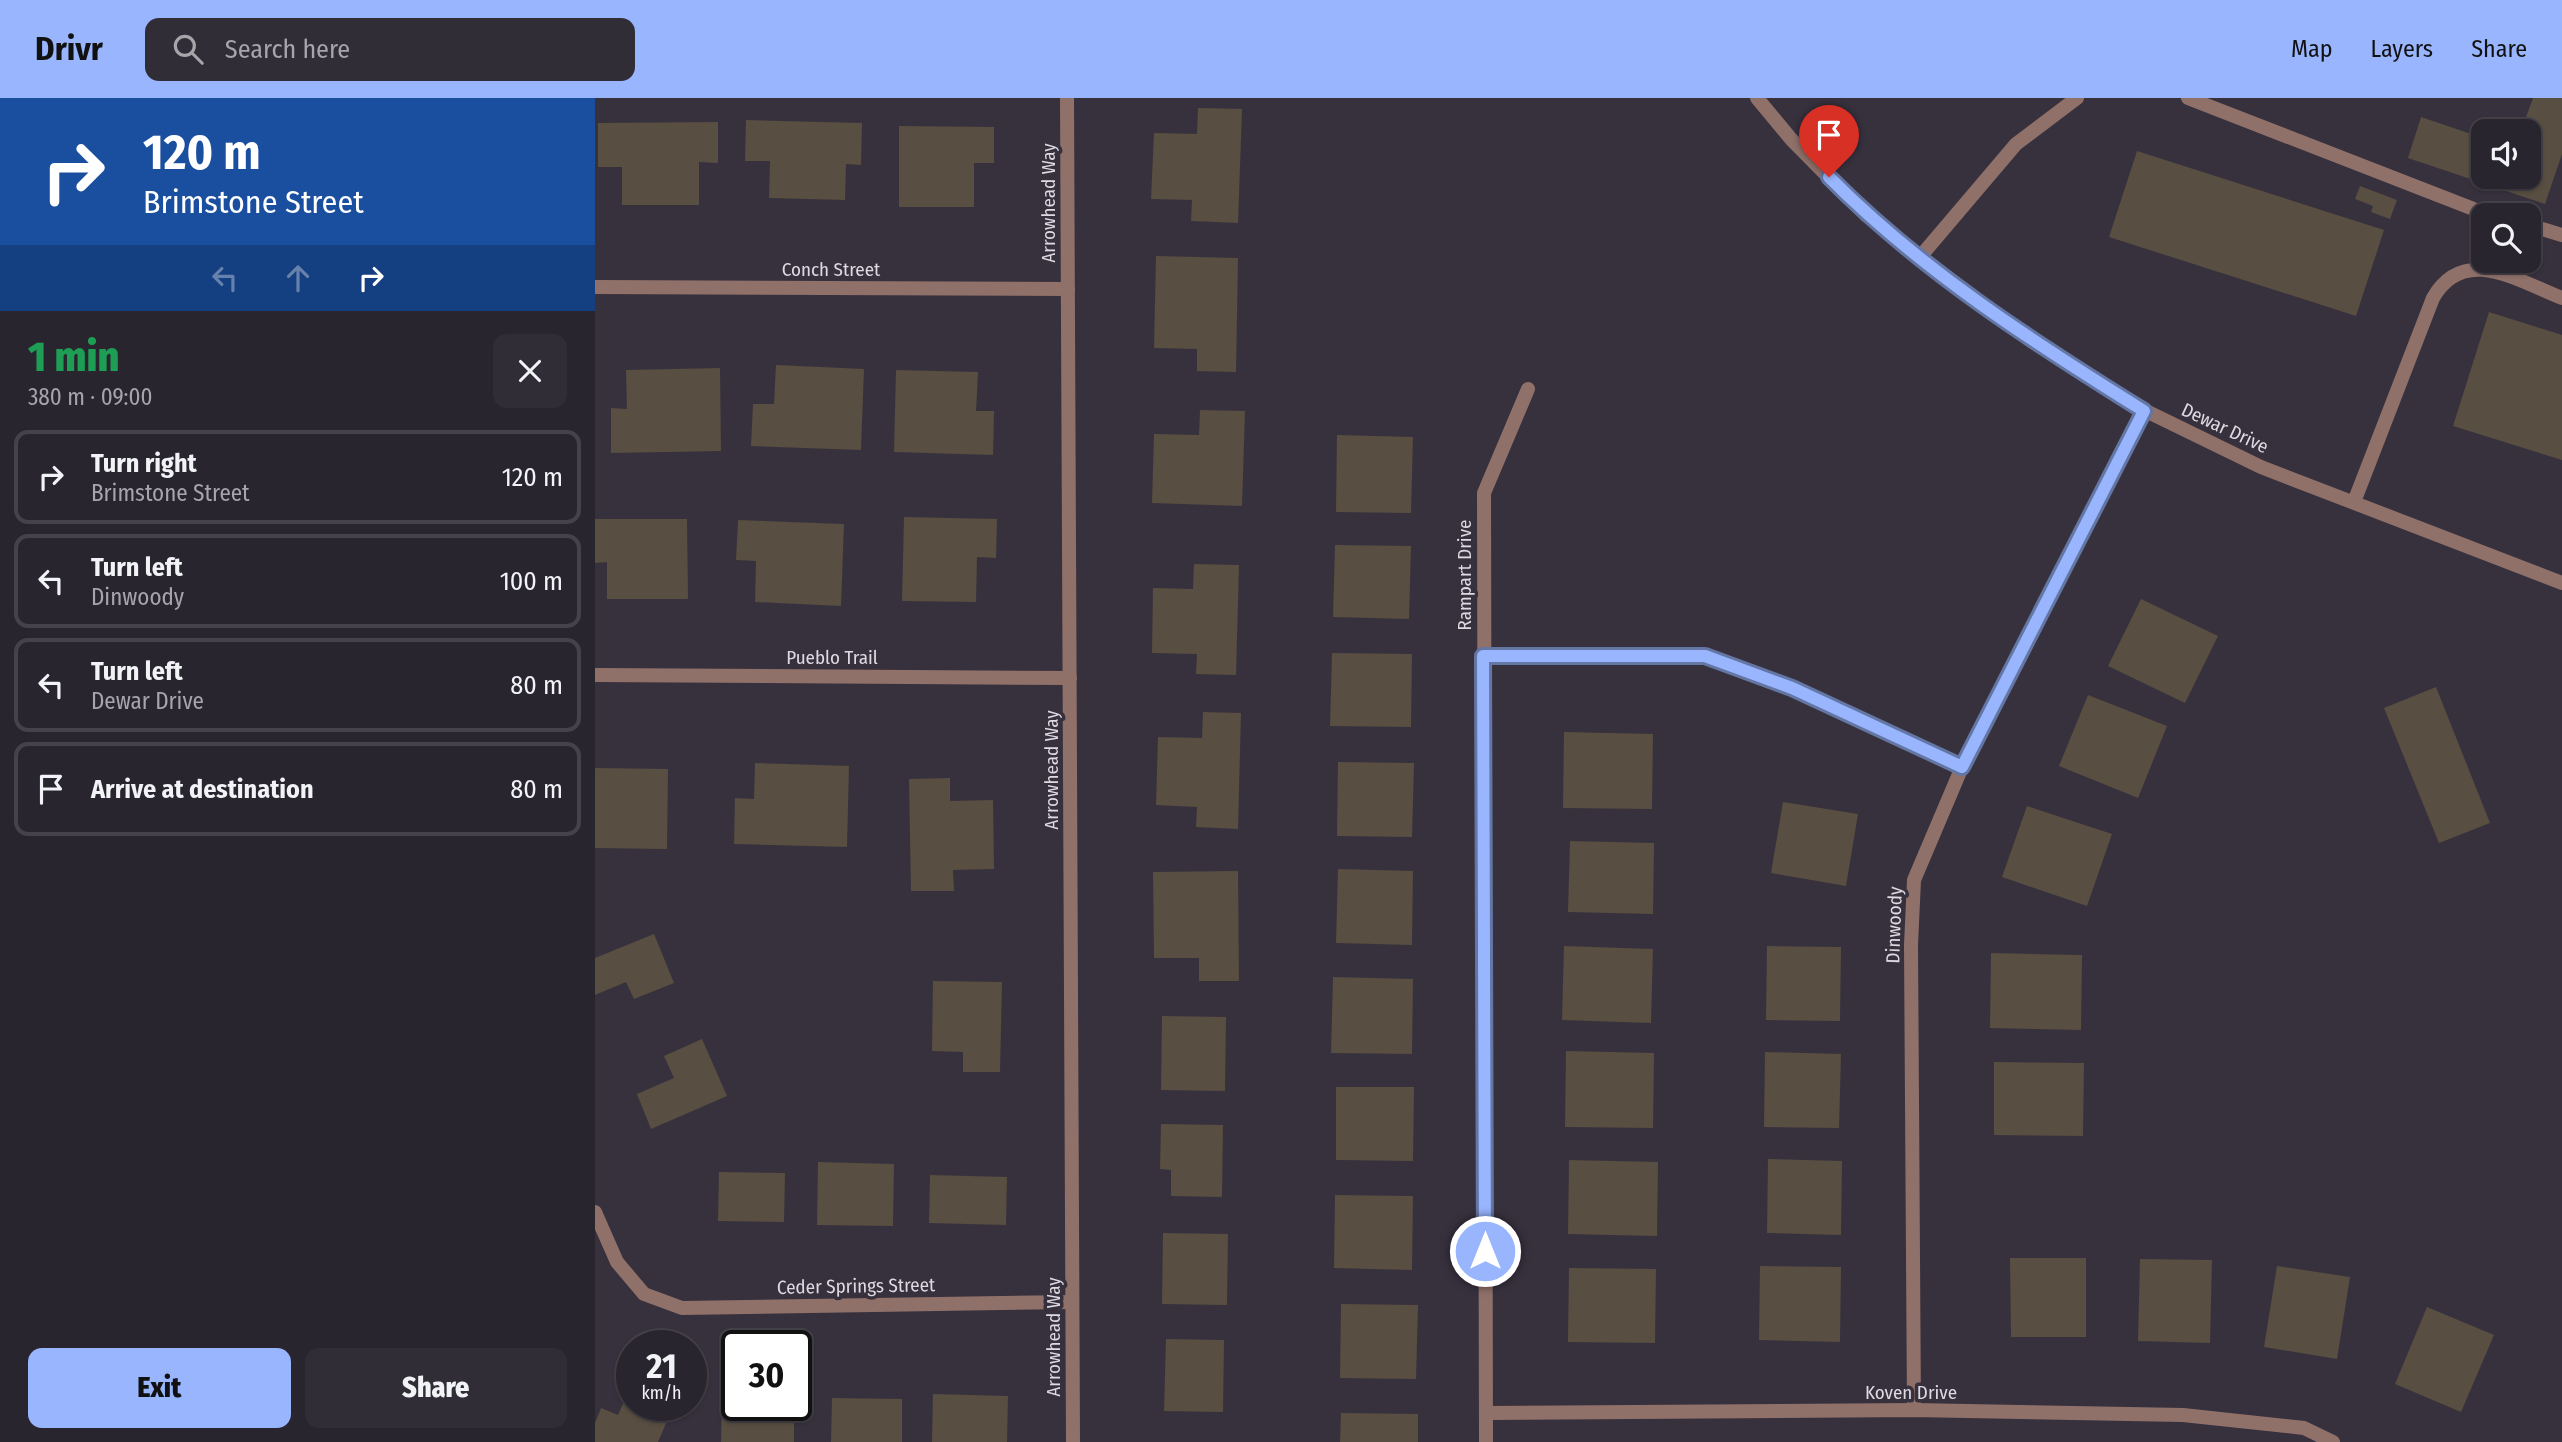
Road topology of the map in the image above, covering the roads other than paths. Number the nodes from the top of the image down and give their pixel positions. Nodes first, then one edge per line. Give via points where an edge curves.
1 (1067, 98) edge
2 (1757, 98) edge
3 (2077, 98) edge
4 (2188, 98) edge
5 (2471, 208) edge
6 (2541, 229) edge
7 (2562, 235) edge
8 (1920, 257) junction
9 (595, 287) edge
10 (1068, 289) junction
11 (2562, 298) edge
12 (1528, 389) dead end
13 (2144, 411) junction
14 (2354, 502) junction
15 (2562, 583) edge
16 (1483, 656) junction
17 (595, 675) edge
18 (1070, 678) junction
19 (1962, 767) junction
20 (595, 1212) edge
21 (1072, 1301) junction
22 (1914, 1410) junction
23 (1486, 1413) junction
24 (1073, 1442) edge
25 (1486, 1442) edge
26 (2333, 1442) edge

1 - 10 street, Arrowhead Way
2 - 8 street, Dewar Drive via 1867,216
3 - 8 street via 2016,144
4 - 5 street
6 - 7 street
8 - 13 street, Dewar Drive via 2031,341
9 - 10 street, Conch Street
10 - 18 street, Arrowhead Way
11 - 14 street via 2473,268 2441,285
12 - 16 street, Rampart Drive via 1484,493
13 - 14 street, Dewar Drive via 2261,467
13 - 19 street, Dinwoody
14 - 15 street, Dewar Drive
16 - 19 street via 1705,656 1792,688
16 - 23 street, Rampart Drive
17 - 18 street, Pueblo Trail
18 - 21 street, Arrowhead Way
19 - 22 street, Dinwoody via 1914,880
20 - 21 street, Ceder Springs Street via 617,1262 644,1294 682,1308
21 - 24 street, Arrowhead Way
22 - 23 street, Koven Drive
22 - 26 street, Koven Drive via 2183,1415 2304,1428
23 - 25 street, Rampart Drive

